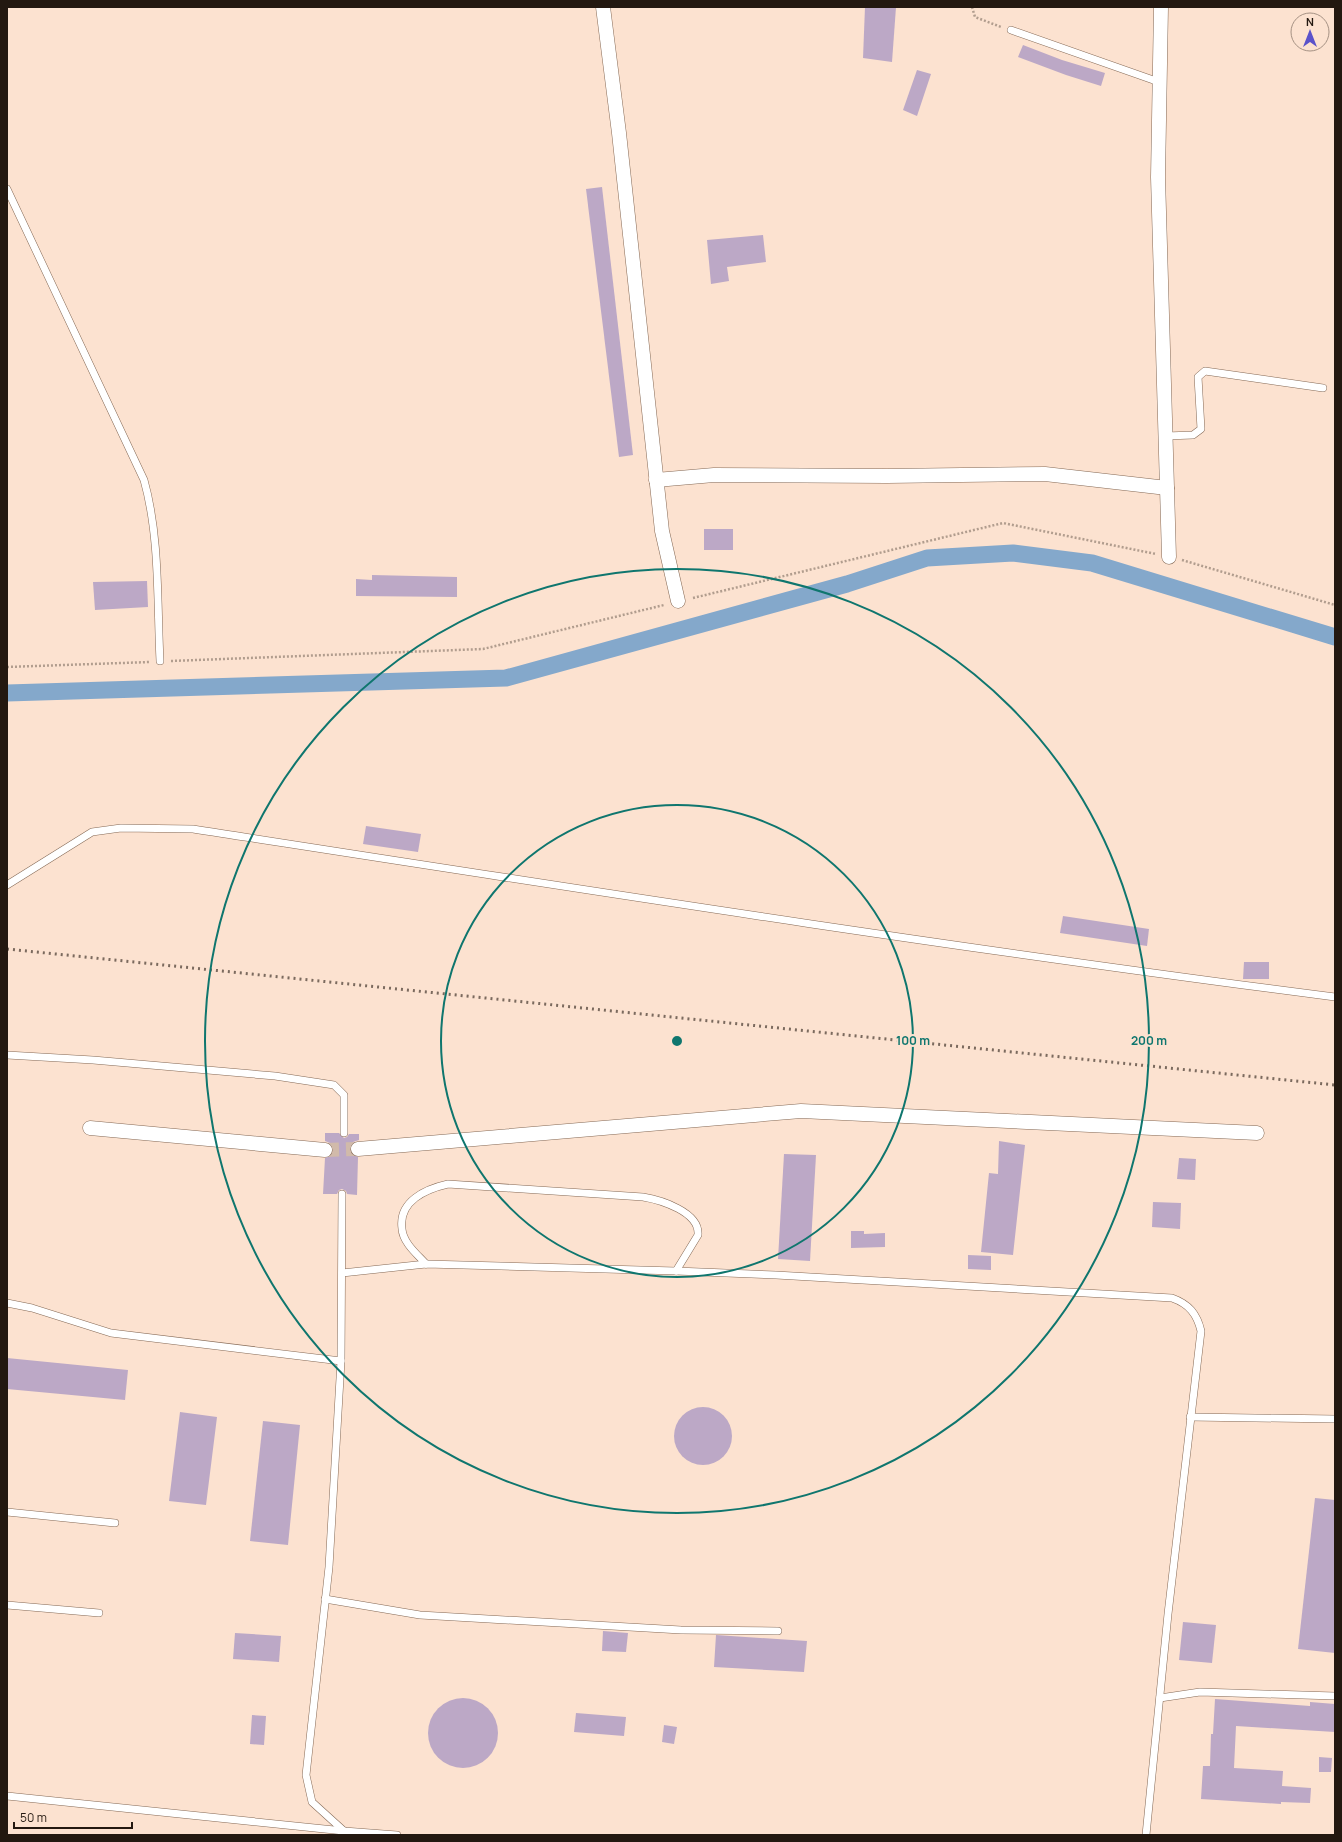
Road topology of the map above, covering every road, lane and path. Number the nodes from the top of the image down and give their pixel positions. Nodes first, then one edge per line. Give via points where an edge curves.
1 (603, 7) edge
2 (972, 7) edge
3 (1160, 7) edge
4 (1011, 30) joint
5 (1158, 82) junction
6 (7, 188) edge
7 (1323, 388) dead end
8 (1166, 436) junction
9 (656, 480) junction
10 (1167, 488) junction
11 (1169, 557) dead end
12 (678, 601) dead end
13 (160, 661) dead end
14 (7, 885) edge
15 (1335, 997) edge
16 (7, 1055) edge
17 (90, 1128) dead end
18 (344, 1133) dead end
19 (1257, 1133) dead end
20 (358, 1149) tunnel mouth
21 (325, 1150) tunnel mouth
22 (342, 1194) dead end
23 (426, 1264) junction
24 (676, 1271) junction
25 (342, 1273) junction
26 (7, 1303) edge
27 (341, 1361) junction
28 (1190, 1417) junction
29 (1335, 1420) edge
30 (7, 1512) edge
31 (115, 1522) dead end
32 (325, 1599) junction
33 (7, 1605) edge
34 (99, 1613) dead end
35 (778, 1631) dead end
36 (1335, 1696) edge
37 (1160, 1698) junction
38 (7, 1796) edge
39 (344, 1830) junction
40 (397, 1835) edge
41 (1146, 1835) edge

1 - 9 street
2 - 4 path via 975,17
3 - 5 street
4 - 5 lane
5 - 8 street via 1158,177
6 - 13 lane via 144,480 154,527
7 - 8 lane via 1205,371 1198,377 1201,429 1193,435
8 - 10 street
9 - 10 street via 714,475 1045,474
9 - 12 street via 662,531
10 - 11 street
14 - 15 lane via 92,832 121,828 193,829 754,917
16 - 18 lane via 275,1076 334,1085 344,1095
17 - 21 street
19 - 20 street via 801,1111
22 - 25 lane
23 - 24 lane
23 - 24 lane via 408,1243 402,1229 404,1215 410,1202 420,1194 448,1184 661,1200 691,1218 698,1230 698,1235
23 - 25 lane
24 - 28 lane via 776,1274 1172,1298 1182,1302 1198,1318 1201,1331
25 - 27 lane
26 - 27 lane via 32,1308 111,1333
27 - 32 lane
28 - 29 lane
28 - 37 lane
30 - 31 lane
32 - 35 lane via 420,1615 674,1630
32 - 39 lane via 306,1775 312,1802
33 - 34 lane
36 - 37 lane via 1200,1692
37 - 41 lane
38 - 39 lane
39 - 40 lane

